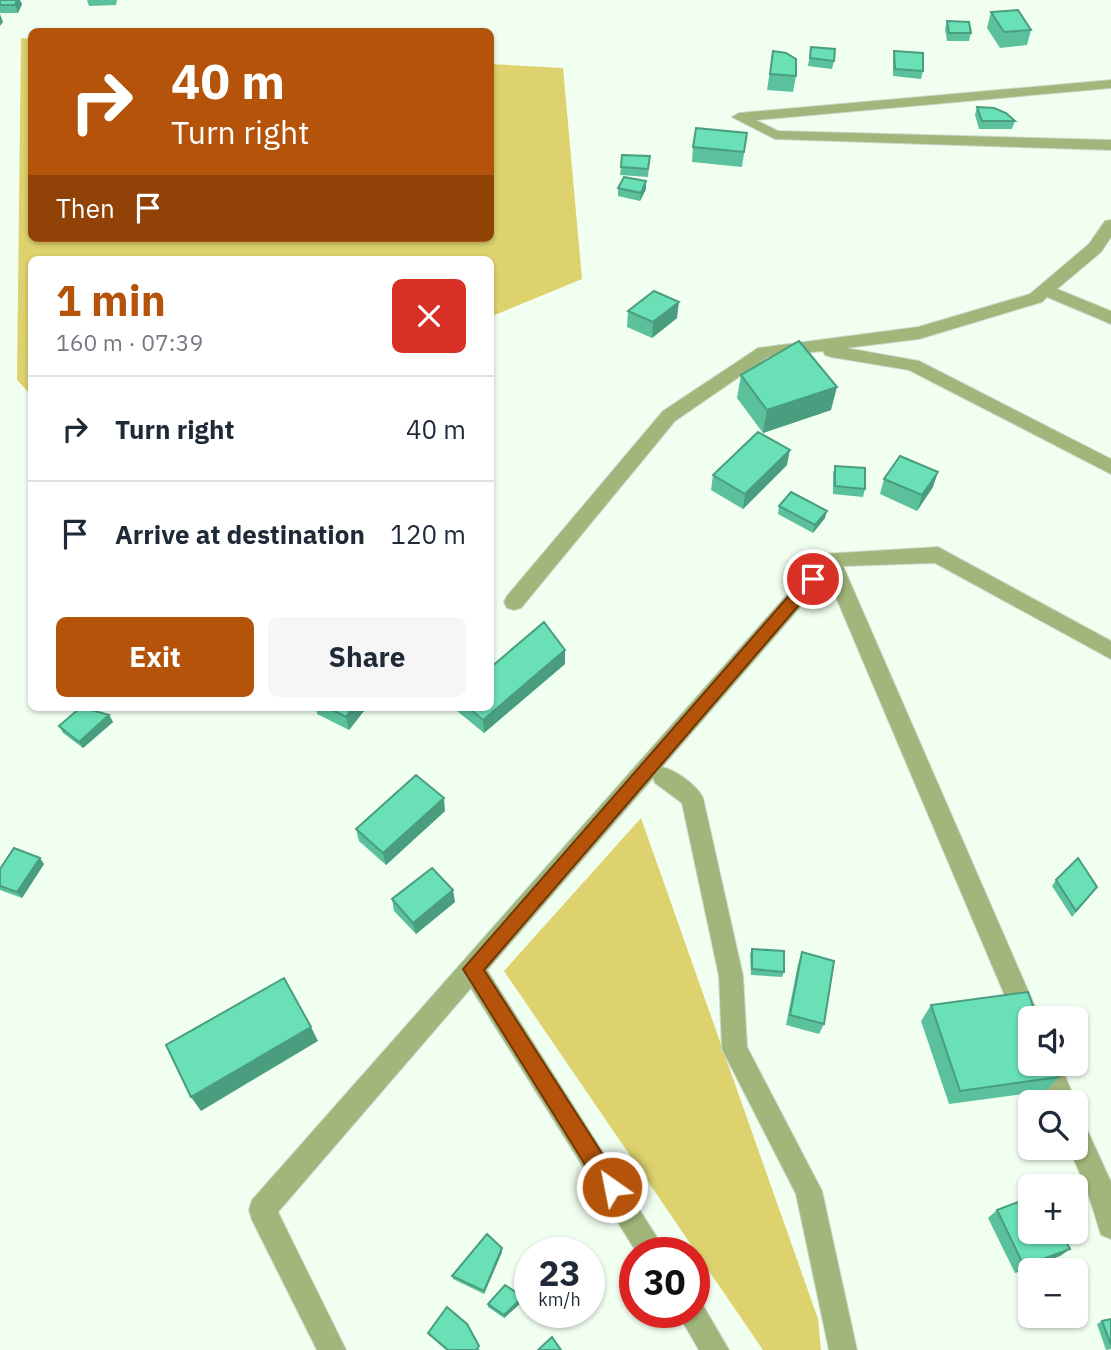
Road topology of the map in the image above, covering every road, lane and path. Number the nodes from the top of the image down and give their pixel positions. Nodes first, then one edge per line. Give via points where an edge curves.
1 (1111, 84) edge
2 (1111, 145) edge
3 (1111, 225) edge
4 (1095, 247) junction
5 (1111, 261) edge
6 (1045, 290) junction
7 (1111, 318) edge
8 (808, 347) junction
9 (1111, 467) edge
10 (830, 559) junction
11 (514, 603) dead end
12 (1111, 651) edge
13 (663, 776) dead end
14 (473, 969) junction
15 (1022, 1006) edge
16 (1088, 1160) edge
17 (1111, 1225) edge
18 (643, 1237) edge
19 (701, 1328) edge
20 (332, 1350) edge
21 (715, 1350) edge
22 (843, 1350) edge

1 - 2 street via 739,117 775,135
3 - 4 street
4 - 5 street
4 - 6 street
6 - 7 street
6 - 8 street via 1036,298 919,333
8 - 9 street via 913,365
8 - 11 street via 764,352 669,416
10 - 12 street via 938,555
10 - 14 street
10 - 15 street
13 - 22 street via 692,798 732,976 735,1049 809,1191
14 - 18 street
14 - 20 street via 262,1210
16 - 17 street
19 - 21 street

